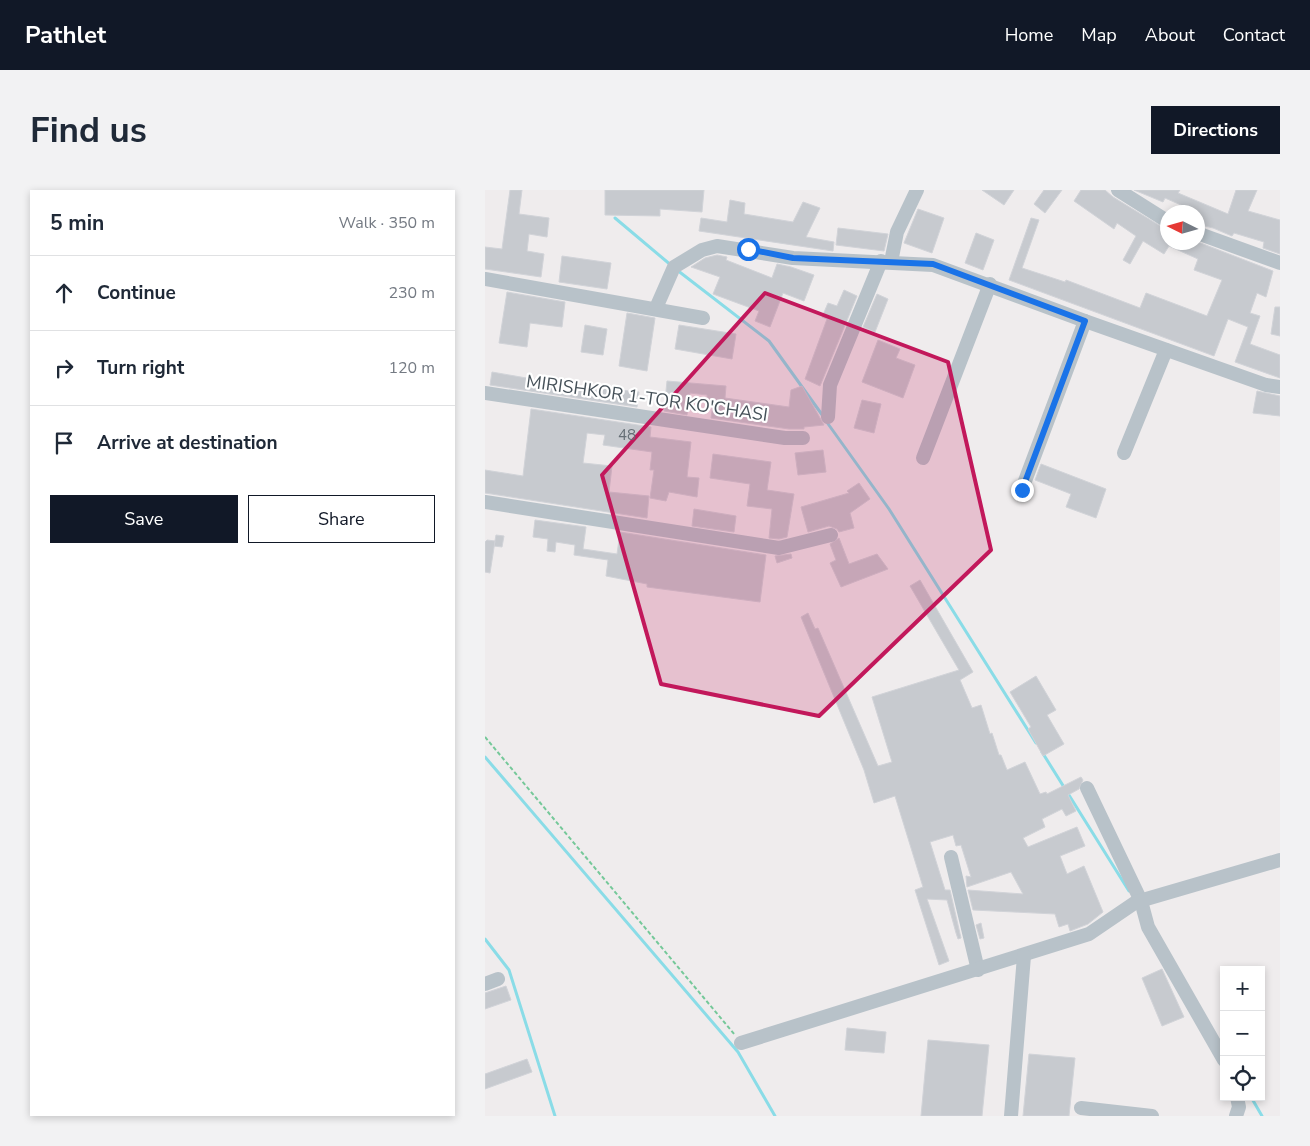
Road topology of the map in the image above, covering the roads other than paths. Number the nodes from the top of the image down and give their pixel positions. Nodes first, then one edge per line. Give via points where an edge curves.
1 (917, 190) edge
2 (1118, 190) edge
3 (1160, 217) edge
4 (1205, 235) edge
5 (886, 261) junction
6 (1280, 264) edge
7 (485, 279) edge
8 (989, 284) junction
9 (656, 308) junction
10 (703, 318) dead end
11 (1085, 321) junction
12 (1166, 350) junction
13 (1280, 387) edge
14 (485, 393) edge
15 (828, 417) dead end
16 (803, 438) dead end
17 (1124, 453) dead end
18 (923, 458) dead end
19 (1022, 490) dead end
20 (485, 502) edge
21 (831, 535) dead end
22 (1087, 788) dead end
23 (951, 857) dead end
24 (1280, 860) edge
25 (1141, 901) junction
26 (1024, 956) junction
27 (978, 970) junction
28 (741, 1043) road end
29 (1222, 1056) edge
30 (1238, 1101) edge
31 (1081, 1108) dead end
32 (1011, 1116) edge
33 (1152, 1116) edge
34 (1236, 1116) edge

1 - 5 street
2 - 3 street
4 - 6 street
5 - 8 street via 933,264
5 - 9 street via 793,258 717,246 702,250 674,267
5 - 15 street via 830,385
7 - 9 street
8 - 11 street
8 - 18 street
9 - 10 street
11 - 12 street
11 - 19 street
12 - 13 street
12 - 17 street
14 - 16 street, MIRISHKOR 1-TOR KO'CHASI via 785,438
20 - 21 street via 779,548
22 - 25 street
23 - 27 street
24 - 25 street
25 - 26 street via 1089,934
25 - 29 street via 1148,927
26 - 27 street
26 - 32 street
27 - 28 street
30 - 34 street
31 - 33 street

